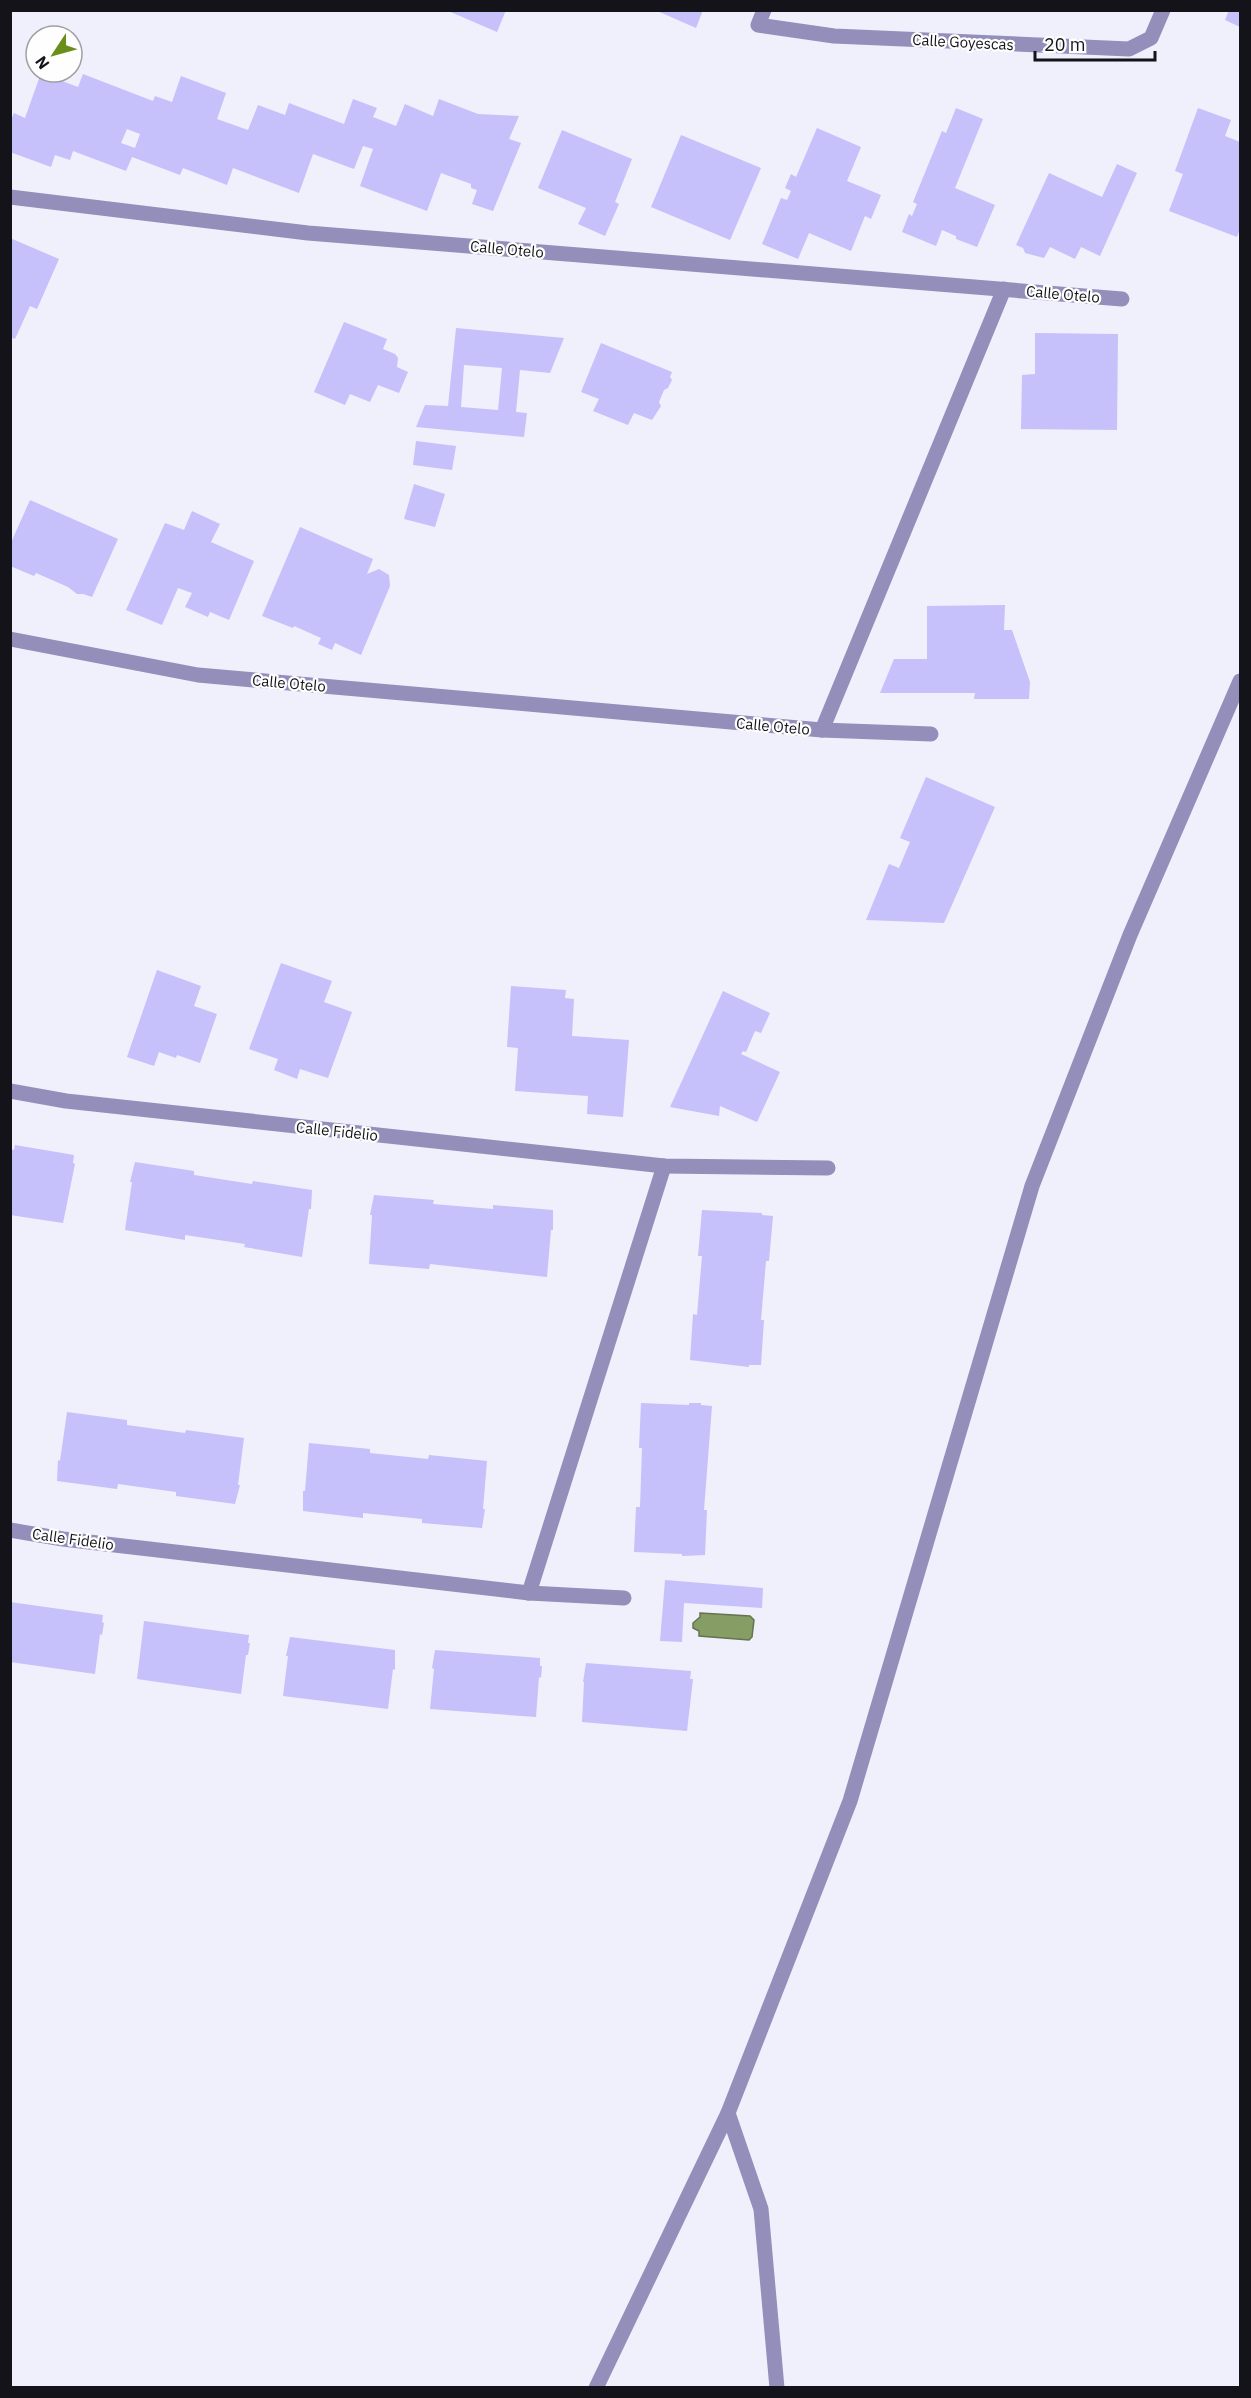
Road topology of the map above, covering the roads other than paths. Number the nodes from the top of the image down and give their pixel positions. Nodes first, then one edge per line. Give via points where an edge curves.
1 (764, 10) edge
2 (1163, 10) edge
3 (10, 196) edge
4 (1004, 289) junction
5 (1122, 299) dead end
6 (10, 639) edge
7 (1240, 681) edge
8 (822, 730) junction
9 (932, 734) dead end
10 (10, 1091) edge
11 (664, 1166) junction
12 (828, 1168) dead end
13 (10, 1530) edge
14 (529, 1593) junction
15 (624, 1598) dead end
16 (728, 2113) junction
17 (596, 2388) edge
18 (777, 2388) edge

1 - 2 street, Calle Goyescas via 758,25 834,36 1129,49 1151,38
3 - 4 street, Calle Otelo via 308,233
4 - 5 street, Calle Otelo
4 - 8 street, Calle Otelo
6 - 8 street, Calle Otelo via 198,675
7 - 16 street via 1130,935 1032,1186 850,1801
8 - 9 street, Calle Otelo
10 - 11 street, Calle Fidelio via 78,1103
11 - 12 street, Calle Fidelio
11 - 14 street
13 - 14 street, Calle Fidelio
14 - 15 street, Calle Fidelio
16 - 17 street
16 - 18 street via 761,2209

